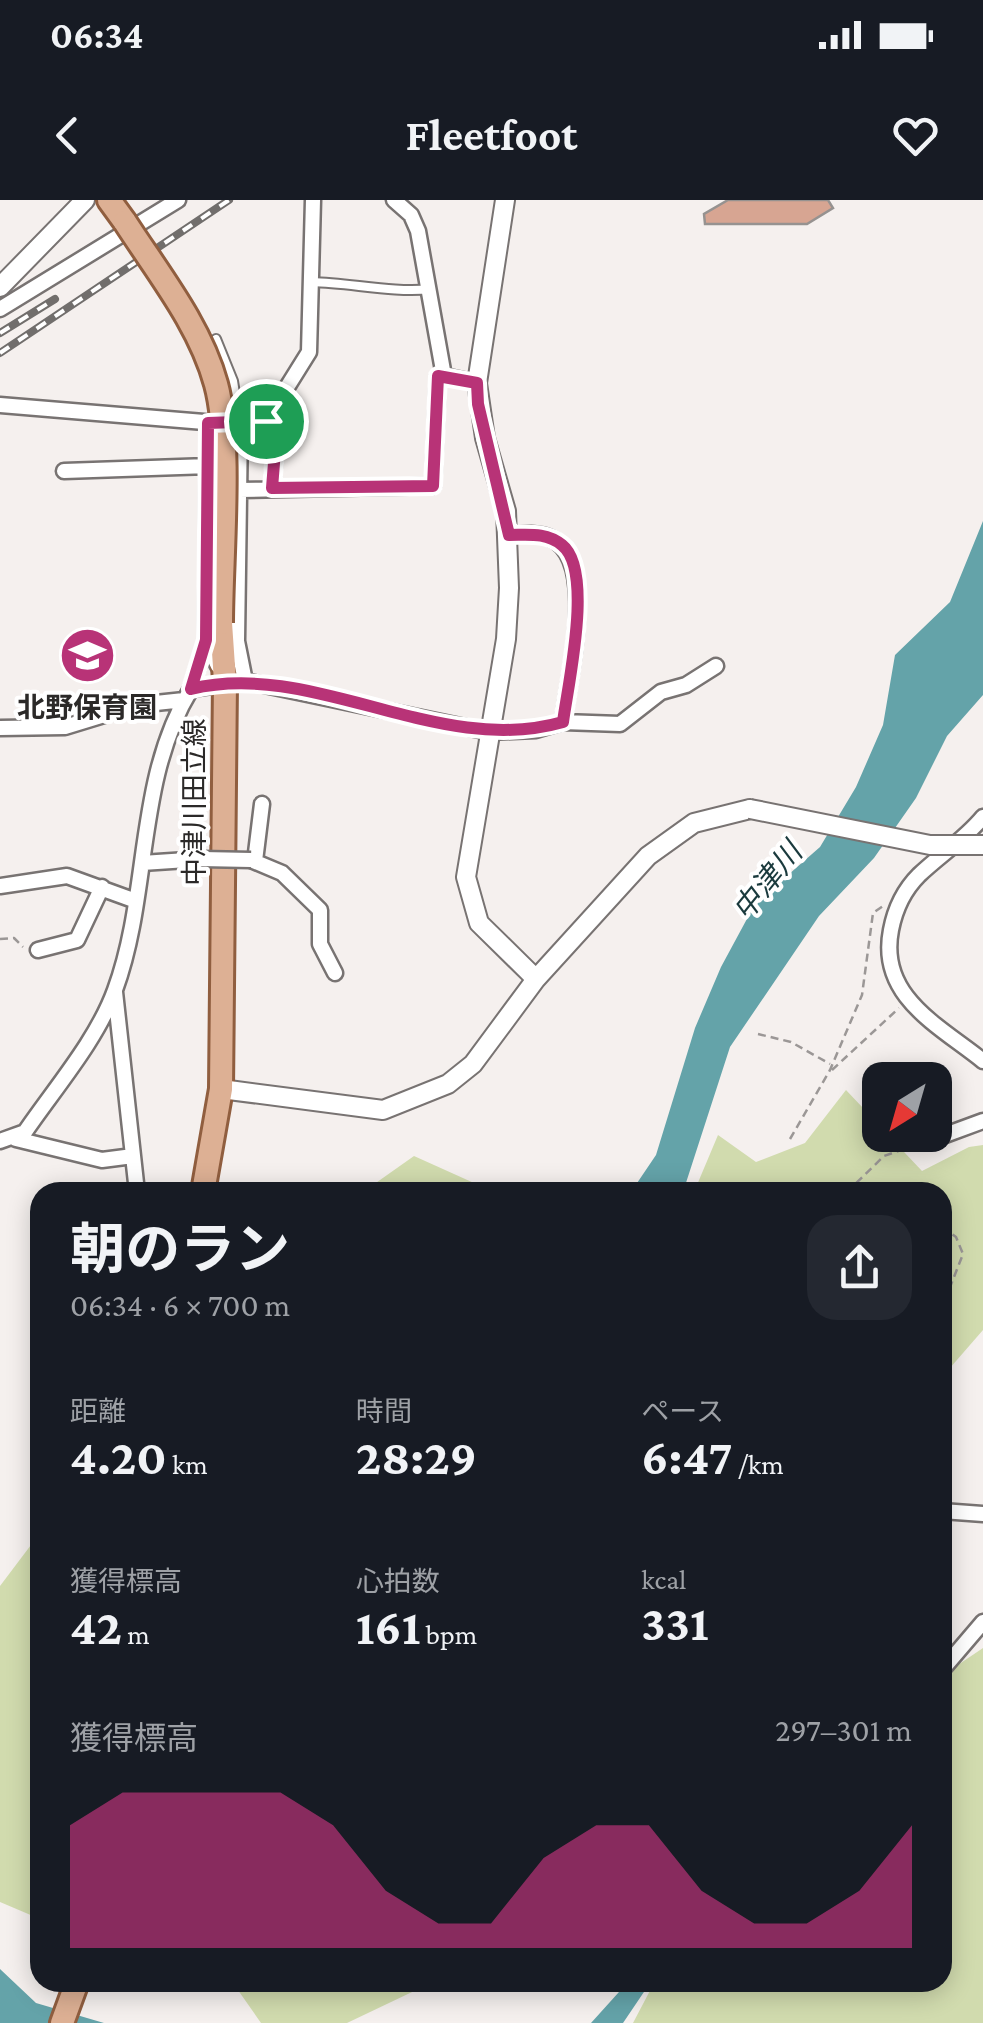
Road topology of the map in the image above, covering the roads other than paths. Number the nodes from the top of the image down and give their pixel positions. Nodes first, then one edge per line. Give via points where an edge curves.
1 (85, 200) edge
2 (109, 200) edge
3 (178, 200) edge
4 (313, 200) edge
5 (394, 200) edge
6 (505, 200) edge
7 (310, 282) junction
8 (2, 283) edge
9 (431, 289) junction
10 (0, 309) edge
11 (216, 339) dead end
12 (444, 376) junction
13 (477, 383) junction
14 (0, 404) edge
15 (266, 421) junction
16 (208, 423) junction
17 (240, 425) junction
18 (209, 466) junction
19 (64, 471) dead end
20 (272, 488) junction
21 (239, 490) junction
22 (509, 535) junction
23 (214, 632) junction
24 (716, 666) dead end
25 (235, 681) junction
26 (188, 694) junction
27 (563, 722) junction
28 (0, 728) edge
29 (489, 732) junction
30 (262, 804) dead end
31 (983, 817) edge
32 (983, 846) edge
33 (253, 861) junction
34 (142, 863) junction
35 (25, 880) junction
36 (0, 886) edge
37 (102, 887) junction
38 (0, 895) edge
39 (136, 901) junction
40 (38, 950) road end
41 (335, 973) dead end
42 (536, 979) junction
43 (115, 992) junction
44 (983, 1061) edge
45 (221, 1090) junction
46 (983, 1120) edge
47 (952, 1133) edge
48 (16, 1139) junction
49 (0, 1141) edge
50 (133, 1156) junction
51 (136, 1182) edge
52 (205, 1182) edge
53 (952, 1512) edge
54 (983, 1514) edge
55 (983, 1622) edge
56 (952, 1658) edge
57 (73, 1992) edge
58 (62, 2023) edge

1 - 8 street
2 - 23 main road, 中津川田立線, bridge via 190,324 216,385 222,437
3 - 10 street
4 - 7 street
5 - 9 street via 418,231
6 - 13 street
7 - 9 lane
7 - 15 street via 309,352
9 - 12 street
11 - 17 lane
12 - 13 street
12 - 20 street via 438,376 433,486
13 - 22 street
14 - 16 street
15 - 17 street
15 - 20 street via 276,438
16 - 17 street
16 - 18 street
17 - 21 street
18 - 19 street
18 - 23 street
20 - 21 street
21 - 25 street
22 - 27 street via 547,536 565,547 576,566
22 - 29 street via 506,639
23 - 25 main road, 中津川田立線
23 - 26 street
24 - 27 street via 661,692 620,724
25 - 26 street
25 - 29 street
25 - 45 main road, 中津川田立線
26 - 28 street via 64,728
26 - 34 street via 151,789
27 - 29 street
29 - 42 street via 466,877 479,922
30 - 33 street
31 - 44 street via 916,878 897,906 889,964 908,1001
32 - 42 street, bridge via 930,846 750,810 694,823 648,856
33 - 34 street, bridge
33 - 41 street via 282,873 320,910 320,944
34 - 39 street
35 - 36 street
35 - 37 street via 67,876
35 - 38 street
37 - 39 street
37 - 40 street via 77,940
39 - 43 street
42 - 45 street via 473,1064 405,1104 358,1110
43 - 48 street
43 - 50 street
45 - 52 main road, 中津川田立線
46 - 47 street
48 - 49 street
48 - 50 street via 102,1160
50 - 51 street
53 - 54 street
55 - 56 street
57 - 58 main road

